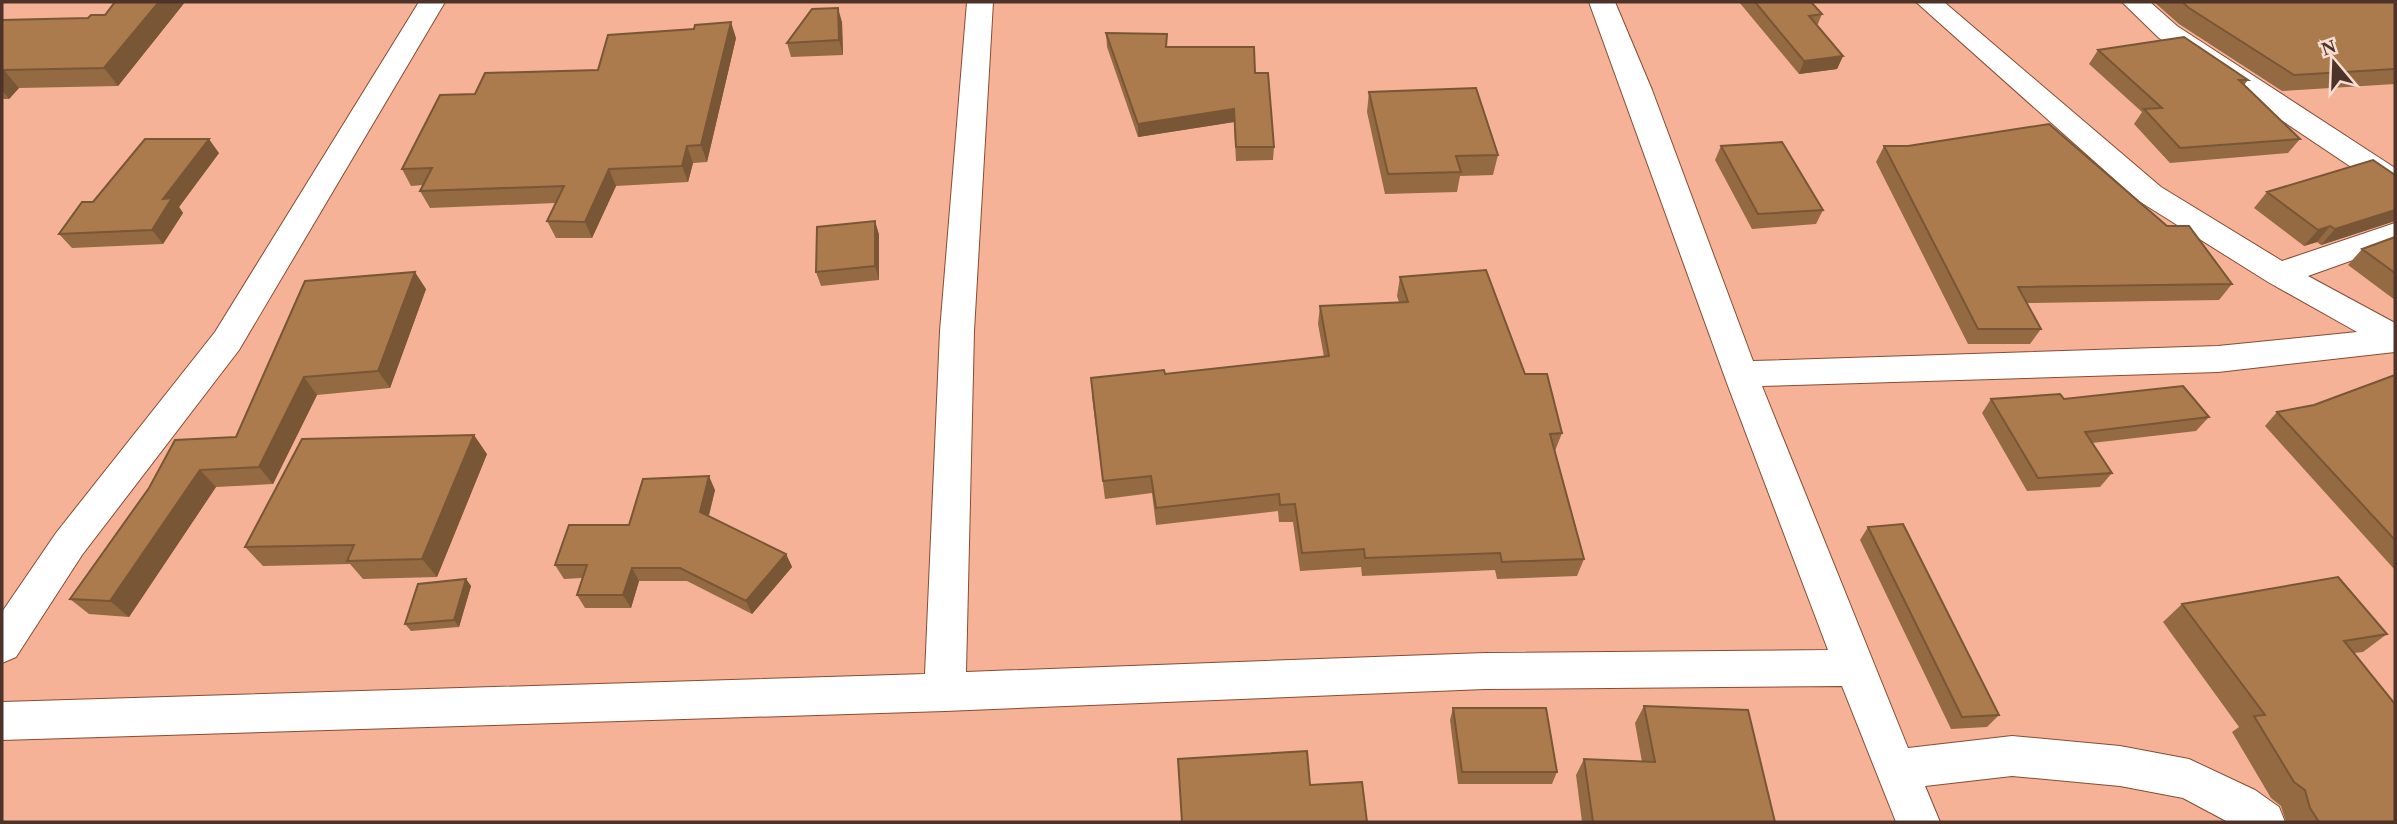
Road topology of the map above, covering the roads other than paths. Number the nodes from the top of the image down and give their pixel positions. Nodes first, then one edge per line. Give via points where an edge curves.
1 (432, 2) edge
2 (980, 2) edge
3 (1602, 2) edge
4 (1929, 2) edge
5 (2135, 2) edge
6 (2395, 182) edge
7 (2395, 234) edge
8 (2279, 274) junction
9 (2395, 339) edge
10 (1742, 374) junction
11 (2, 645) edge
12 (1854, 667) junction
13 (945, 692) junction
14 (2, 721) edge
15 (1896, 769) junction
16 (1918, 822) edge
17 (2263, 822) edge

1 - 11 street via 227,341 69,544
2 - 13 street via 957,331
3 - 10 street
4 - 8 street via 2150,194
5 - 6 street via 2168,32
7 - 8 street
8 - 9 street
9 - 10 street via 2218,359
10 - 12 street
12 - 13 street via 1485,671
12 - 15 street
13 - 14 street
15 - 16 street
15 - 17 street via 2012,756 2120,766 2189,779

